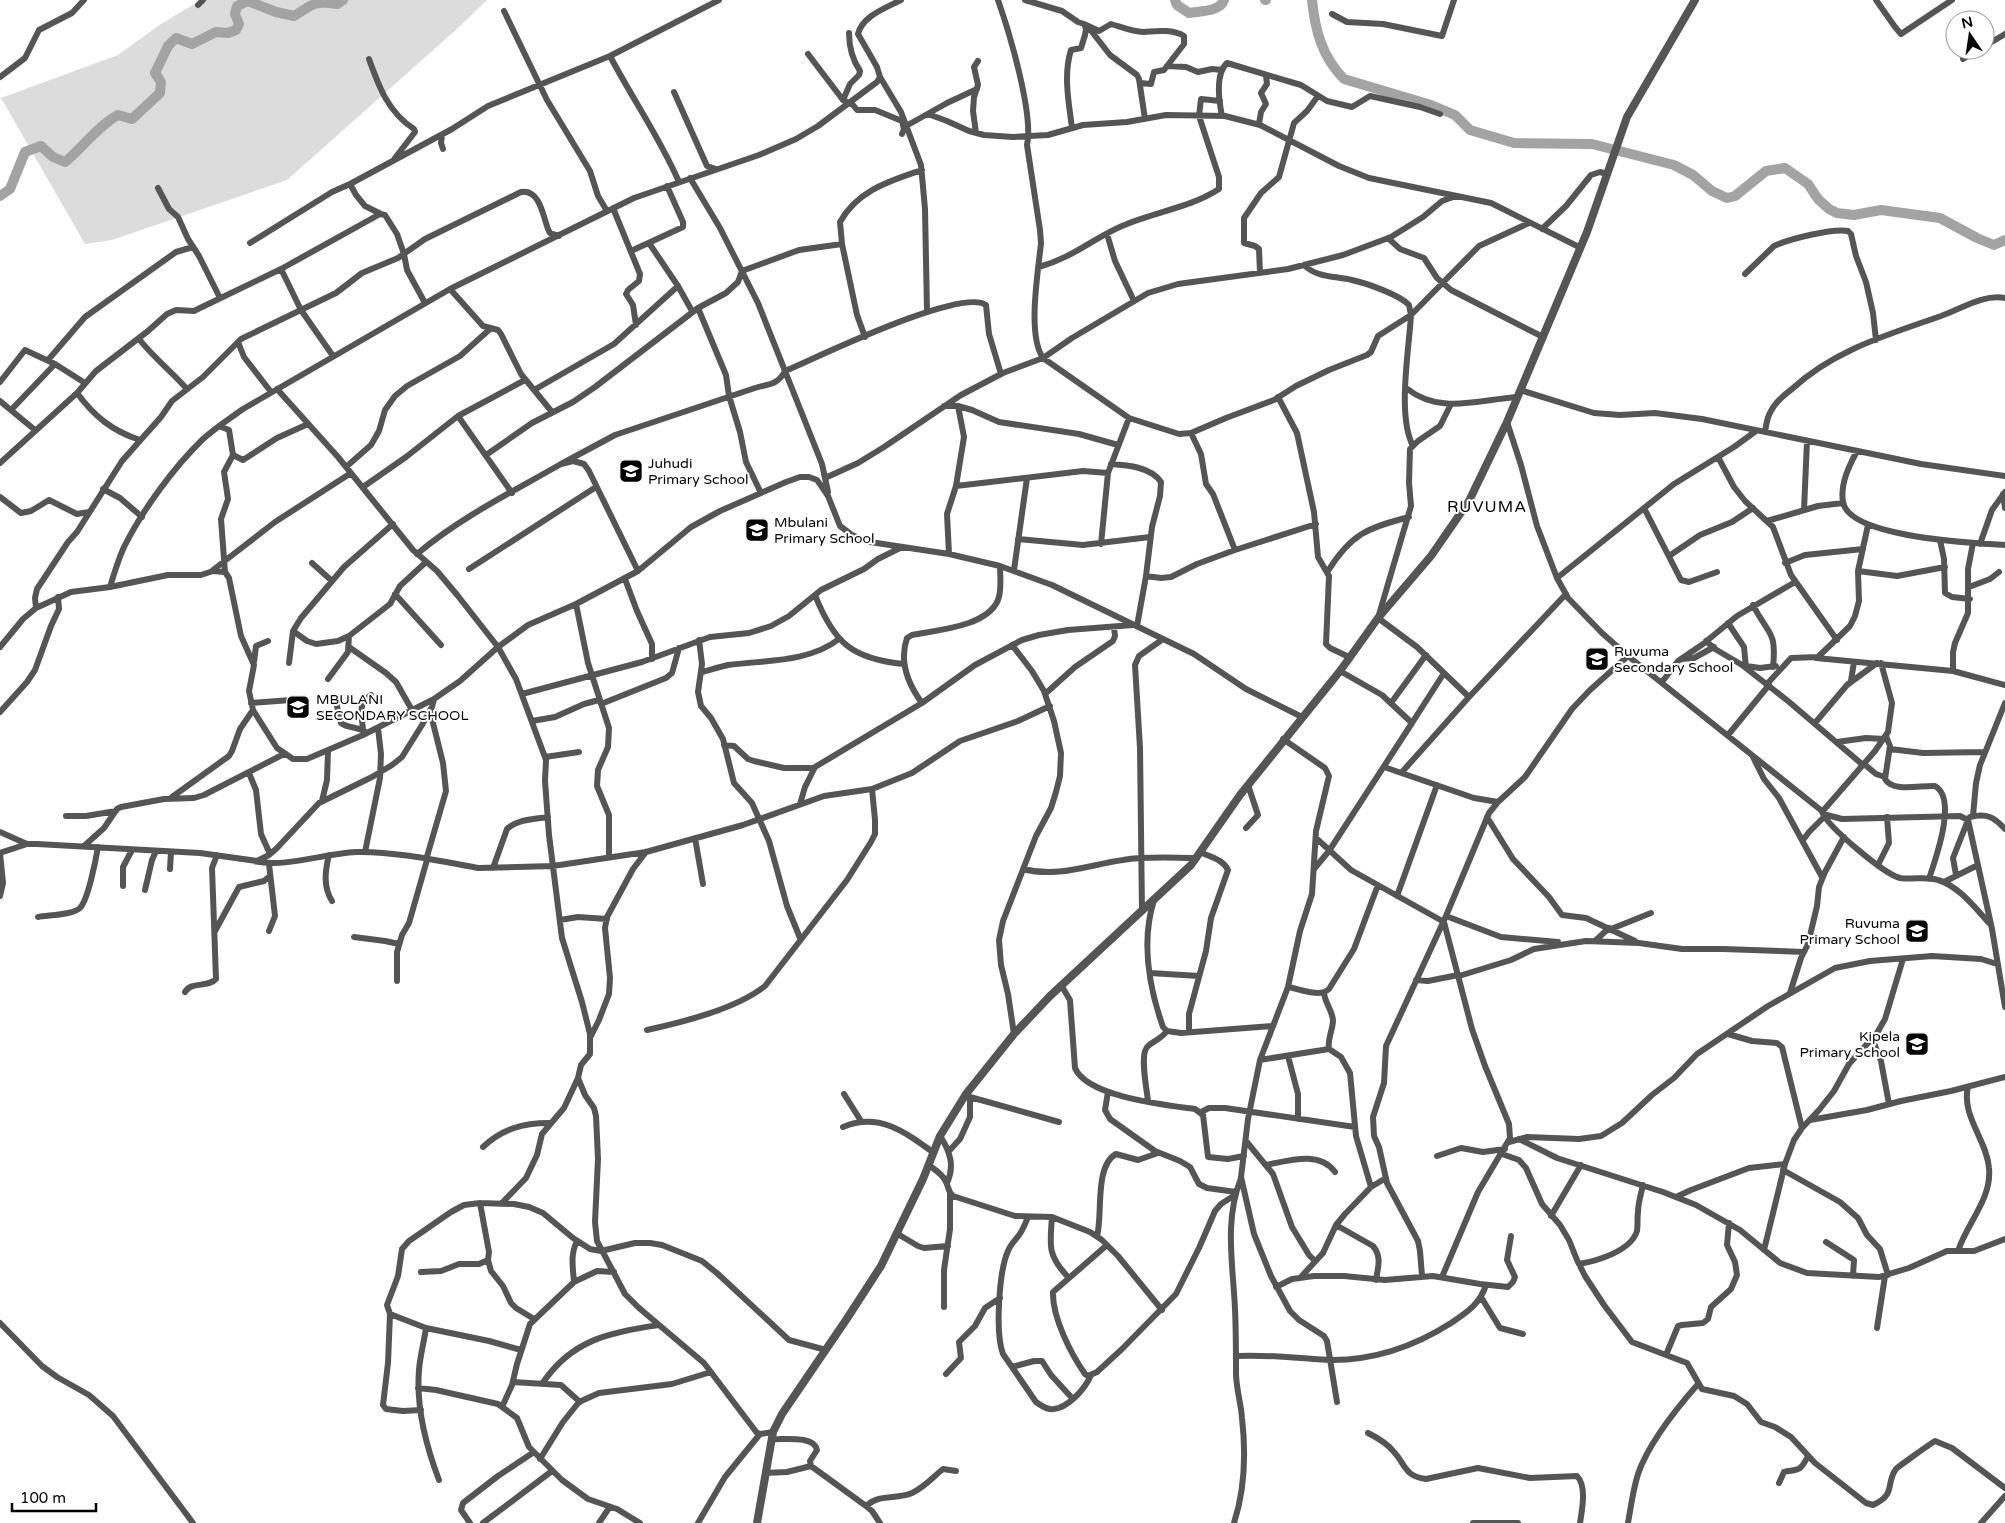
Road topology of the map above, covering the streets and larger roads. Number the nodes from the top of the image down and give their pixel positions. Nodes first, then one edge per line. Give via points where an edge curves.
1 (84, 0) edge
2 (203, 0) edge
3 (719, 0) edge
4 (900, 0) edge
5 (998, 0) edge
6 (1025, 0) edge
7 (1454, 0) edge
8 (1695, 0) edge
9 (1876, 0) edge
10 (1952, 0) edge
11 (198, 5) dead end
12 (504, 11) dead end
13 (1332, 14) dead end
14 (1084, 24) junction
15 (850, 33) dead end
16 (841, 37) dead end
17 (849, 43) junction
18 (808, 54) dead end
19 (610, 56) junction
20 (369, 59) dead end
21 (978, 61) dead end
22 (1168, 66) junction
23 (1222, 70) junction
24 (1266, 76) junction
25 (0, 77) edge
26 (880, 77) junction
27 (1140, 83) junction
28 (539, 84) junction
29 (977, 89) junction
30 (674, 92) dead end
31 (1318, 96) junction
32 (846, 102) junction
33 (1220, 102) junction
34 (928, 114) junction
35 (1440, 114) dead end
36 (1199, 116) junction
37 (1222, 116) junction
38 (1145, 119) junction
39 (1259, 124) junction
40 (906, 126) junction
41 (1072, 128) junction
42 (976, 132) junction
43 (902, 134) dead end
44 (442, 135) junction
45 (1029, 136) junction
46 (1288, 140) junction
47 (443, 150) dead end
48 (392, 161) junction
49 (717, 169) junction
50 (922, 170) junction
51 (1607, 174) junction
52 (690, 178) junction
53 (679, 182) junction
54 (350, 184) junction
55 (667, 186) junction
56 (158, 188) dead end
57 (1456, 196) junction
58 (610, 210) junction
59 (382, 214) junction
60 (1530, 223) junction
61 (1542, 229) junction
62 (1107, 234) junction
63 (559, 236) junction
64 (1388, 238) junction
65 (250, 243) dead end
66 (649, 243) junction
67 (842, 244) junction
68 (193, 247) junction
69 (1581, 248) junction
70 (631, 250) junction
71 (404, 254) junction
72 (1304, 265) junction
73 (1039, 267) junction
74 (280, 269) junction
75 (742, 271) junction
76 (1260, 273) junction
77 (1745, 274) dead end
78 (1442, 283) junction
79 (678, 286) junction
80 (450, 289) junction
81 (220, 298) junction
82 (2005, 298) edge
83 (1134, 301) junction
84 (425, 303) junction
85 (695, 309) junction
86 (301, 310) junction
87 (927, 311) junction
88 (1411, 315) junction
89 (636, 325) junction
90 (490, 329) junction
91 (865, 337) junction
92 (1543, 337) junction
93 (138, 339) junction
94 (1876, 340) junction
95 (238, 342) junction
96 (333, 356) junction
97 (1043, 358) junction
98 (48, 360) junction
99 (55, 364) junction
100 (785, 371) junction
101 (1000, 374) junction
102 (526, 380) junction
103 (0, 382) edge
104 (84, 383) junction
105 (1406, 388) junction
106 (186, 390) junction
107 (534, 390) junction
108 (274, 391) junction
109 (77, 393) junction
110 (1518, 393) junction
111 (1278, 397) junction
112 (729, 398) junction
113 (0, 401) edge
114 (1451, 404) junction
115 (958, 406) junction
116 (942, 407) junction
117 (12, 409) junction
118 (552, 412) junction
119 (458, 416) junction
120 (1129, 418) junction
121 (1507, 422) junction
122 (308, 424) junction
123 (219, 426) junction
124 (35, 430) junction
125 (1756, 431) junction
126 (1765, 432) junction
127 (1192, 433) junction
128 (140, 440) junction
129 (1807, 441) junction
130 (1118, 444) junction
131 (1413, 446) junction
132 (1857, 451) junction
133 (234, 455) junction
134 (486, 455) junction
135 (1718, 457) junction
136 (0, 463) edge
137 (561, 464) junction
138 (1111, 464) junction
139 (349, 470) junction
140 (1108, 473) junction
141 (2005, 476) edge
142 (825, 478) junction
143 (1027, 478) junction
144 (956, 486) junction
145 (363, 487) junction
146 (596, 487) junction
147 (103, 489) junction
148 (512, 493) junction
149 (761, 493) junction
150 (2004, 493) edge
151 (828, 496) junction
152 (0, 497) edge
153 (1843, 503) junction
154 (1644, 508) junction
155 (1753, 508) junction
156 (2005, 508) edge
157 (1804, 510) junction
158 (89, 512) junction
159 (142, 517) junction
160 (1409, 517) junction
161 (1767, 521) junction
162 (393, 524) junction
163 (1316, 524) junction
164 (1868, 525) junction
165 (1150, 537) junction
166 (1018, 539) junction
167 (1940, 540) junction
168 (1977, 543) junction
169 (1101, 544) junction
170 (2005, 545) edge
171 (902, 547) junction
172 (1863, 549) junction
173 (1235, 550) junction
174 (417, 554) junction
175 (949, 554) junction
176 (1669, 556) junction
177 (225, 561) junction
178 (426, 562) junction
179 (312, 563) dead end
180 (1785, 563) junction
181 (1000, 566) junction
182 (1945, 567) junction
183 (470, 569) dead end
184 (1014, 570) junction
185 (213, 571) junction
186 (638, 571) junction
187 (1328, 571) junction
188 (1858, 571) junction
189 (225, 572) junction
190 (1717, 572) dead end
191 (1999, 572) dead end
192 (1146, 576) junction
193 (1557, 578) junction
194 (625, 579) junction
195 (332, 581) junction
196 (1795, 582) junction
197 (110, 587) junction
198 (1969, 588) junction
199 (395, 594) junction
200 (1566, 594) junction
201 (815, 595) junction
202 (58, 598) junction
203 (1970, 599) junction
204 (576, 604) junction
205 (1753, 605) junction
206 (36, 608) junction
207 (1378, 618) junction
208 (1728, 623) junction
209 (1135, 626) junction
210 (1114, 627) junction
211 (293, 631) junction
212 (349, 636) junction
213 (839, 639) junction
214 (1163, 639) junction
215 (699, 640) junction
216 (1837, 640) junction
217 (268, 641) dead end
218 (1706, 641) junction
219 (441, 645) dead end
220 (1012, 645) junction
221 (498, 646) junction
222 (0, 647) edge
223 (349, 647) junction
224 (1714, 647) junction
225 (679, 648) junction
226 (1426, 655) junction
227 (1628, 656) junction
228 (1349, 657) junction
229 (1816, 658) junction
230 (652, 659) junction
231 (1681, 659) junction
232 (1854, 662) junction
233 (254, 663) junction
234 (1879, 663) junction
235 (289, 664) dead end
236 (904, 664) junction
237 (1782, 666) junction
238 (1746, 667) junction
239 (1773, 667) junction
240 (1340, 671) junction
241 (1953, 671) junction
242 (702, 672) junction
243 (1444, 672) junction
244 (590, 674) junction
245 (328, 679) dead end
246 (1851, 681) junction
247 (1662, 682) junction
248 (1768, 685) junction
249 (2005, 685) edge
250 (371, 694) dead end
251 (522, 694) junction
252 (1045, 694) junction
253 (1469, 697) junction
254 (434, 699) junction
255 (336, 702) dead end
256 (600, 702) junction
257 (2005, 702) edge
258 (251, 703) junction
259 (922, 703) junction
260 (1391, 703) junction
261 (294, 705) dead end
262 (1050, 706) junction
263 (253, 710) junction
264 (412, 710) junction
265 (430, 711) junction
266 (0, 712) edge
267 (1302, 718) junction
268 (532, 720) junction
269 (1412, 723) junction
270 (1815, 723) junction
271 (378, 728) junction
272 (365, 731) junction
273 (1728, 735) junction
274 (1885, 738) junction
275 (1283, 739) junction
276 (1838, 742) junction
277 (724, 745) junction
278 (1890, 748) junction
279 (328, 751) junction
280 (579, 752) dead end
281 (1984, 752) junction
282 (284, 754) junction
283 (545, 757) junction
284 (1753, 757) junction
285 (1864, 764) junction
286 (1384, 767) junction
287 (814, 768) junction
288 (249, 772) junction
289 (380, 772) junction
290 (1402, 772) junction
291 (1885, 777) junction
292 (1248, 785) junction
293 (1437, 785) junction
294 (872, 789) junction
295 (172, 798) junction
296 (322, 801) junction
297 (1498, 802) junction
298 (800, 804) junction
299 (116, 811) junction
300 (1823, 814) junction
301 (66, 816) dead end
302 (548, 816) junction
303 (1945, 816) junction
304 (1487, 817) junction
305 (1887, 817) junction
306 (1969, 818) junction
307 (759, 819) junction
308 (1246, 828) dead end
309 (2005, 829) edge
310 (0, 832) edge
311 (1844, 837) junction
312 (695, 838) junction
313 (1316, 838) junction
314 (1803, 840) junction
315 (27, 844) junction
316 (84, 846) junction
317 (98, 847) junction
318 (132, 850) junction
319 (1329, 851) junction
320 (156, 852) junction
321 (172, 852) junction
322 (365, 852) junction
323 (646, 852) junction
324 (0, 853) edge
325 (270, 854) junction
326 (217, 855) junction
327 (329, 855) junction
328 (1198, 855) junction
329 (609, 857) junction
330 (1141, 858) junction
331 (426, 860) junction
332 (253, 861) junction
333 (269, 864) junction
334 (1878, 865) junction
335 (1978, 865) junction
336 (553, 866) junction
337 (493, 868) junction
338 (170, 869) dead end
339 (1023, 869) junction
340 (1314, 869) junction
341 (1956, 875) junction
342 (270, 876) junction
343 (1822, 877) junction
344 (1928, 879) junction
345 (1944, 882) junction
346 (703, 884) dead end
347 (1378, 885) junction
348 (123, 886) dead end
349 (145, 890) dead end
350 (0, 896) edge
351 (1397, 896) junction
352 (1154, 900) junction
353 (332, 901) dead end
354 (1142, 911) junction
355 (1651, 913) dead end
356 (38, 917) dead end
357 (606, 919) junction
358 (1445, 919) junction
359 (560, 920) junction
360 (1991, 925) junction
361 (1610, 929) junction
362 (269, 931) dead end
363 (214, 932) junction
364 (354, 937) dead end
365 (800, 938) junction
366 (1595, 941) junction
367 (1567, 943) junction
368 (1639, 943) junction
369 (400, 944) junction
370 (1804, 952) junction
371 (1903, 959) junction
372 (1997, 964) junction
373 (2005, 968) edge
374 (1150, 973) junction
375 (1459, 975) junction
376 (1199, 976) junction
377 (2002, 977) edge
378 (1416, 980) junction
379 (398, 981) dead end
380 (1061, 986) junction
381 (1288, 987) junction
382 (185, 992) dead end
383 (1324, 993) junction
384 (1790, 993) junction
385 (2005, 1007) edge
386 (1272, 1026) junction
387 (647, 1030) dead end
388 (1167, 1031) junction
389 (1189, 1032) junction
390 (1014, 1034) junction
391 (1728, 1034) junction
392 (590, 1036) junction
393 (1872, 1038) junction
394 (1329, 1049) junction
395 (1288, 1056) junction
396 (1260, 1060) junction
397 (2005, 1077) edge
398 (578, 1078) junction
399 (1968, 1087) junction
400 (1108, 1092) junction
401 (844, 1094) dead end
402 (968, 1095) junction
403 (1148, 1101) junction
404 (1889, 1104) junction
405 (1201, 1112) junction
406 (1249, 1112) junction
407 (1298, 1119) junction
408 (1810, 1120) junction
409 (861, 1121) junction
410 (1059, 1122) dead end
411 (550, 1123) junction
412 (843, 1127) dead end
413 (1355, 1127) junction
414 (1510, 1128) junction
415 (1802, 1128) junction
416 (940, 1136) junction
417 (1520, 1138) junction
418 (1246, 1141) junction
419 (1509, 1142) junction
420 (483, 1147) dead end
421 (948, 1150) junction
422 (1503, 1151) junction
423 (934, 1153) junction
424 (1158, 1153) junction
425 (1244, 1156) junction
426 (1437, 1156) dead end
427 (929, 1165) junction
428 (1266, 1165) junction
429 (1581, 1165) junction
430 (1784, 1167) junction
431 (1335, 1172) dead end
432 (1241, 1177) junction
433 (1386, 1178) junction
434 (947, 1183) junction
435 (1642, 1185) junction
436 (1371, 1187) junction
437 (1235, 1193) junction
438 (950, 1194) junction
439 (1676, 1197) junction
440 (480, 1203) junction
441 (502, 1204) junction
442 (1052, 1216) junction
443 (1551, 1216) junction
444 (1028, 1218) junction
445 (1729, 1223) junction
446 (1336, 1225) junction
447 (896, 1233) junction
448 (1096, 1236) junction
449 (1511, 1236) dead end
450 (2005, 1239) edge
451 (577, 1241) junction
452 (1826, 1242) dead end
453 (1108, 1245) junction
454 (948, 1246) junction
455 (1764, 1250) junction
456 (601, 1251) junction
457 (1958, 1251) junction
458 (488, 1260) junction
459 (1315, 1261) junction
460 (1579, 1264) junction
461 (420, 1272) dead end
462 (614, 1272) junction
463 (1422, 1276) junction
464 (1854, 1276) junction
465 (1887, 1276) junction
466 (1068, 1277) junction
467 (1442, 1277) junction
468 (1300, 1278) junction
469 (1376, 1280) junction
470 (574, 1282) junction
471 (1486, 1285) junction
472 (1276, 1286) junction
473 (1481, 1297) junction
474 (1000, 1298) junction
475 (944, 1307) dead end
476 (1162, 1310) junction
477 (390, 1314) junction
478 (534, 1320) junction
479 (0, 1323) edge
480 (659, 1325) junction
481 (426, 1328) junction
482 (1877, 1328) dead end
483 (1523, 1334) dead end
484 (521, 1350) junction
485 (826, 1350) junction
486 (1666, 1355) junction
487 (1237, 1356) junction
488 (1331, 1360) junction
489 (1012, 1367) junction
490 (711, 1372) junction
491 (946, 1374) dead end
492 (1091, 1375) junction
493 (513, 1382) junction
494 (542, 1384) junction
495 (1698, 1384) junction
496 (418, 1388) junction
497 (1072, 1398) junction
498 (580, 1402) junction
499 (1337, 1402) dead end
500 (502, 1407) junction
501 (421, 1410) junction
502 (1368, 1433) dead end
503 (760, 1434) junction
504 (772, 1435) junction
505 (534, 1452) junction
506 (1808, 1456) junction
507 (540, 1459) junction
508 (811, 1466) junction
509 (552, 1471) junction
510 (956, 1471) dead end
511 (765, 1473) junction
512 (439, 1480) dead end
513 (1779, 1483) dead end
514 (2005, 1488) edge
515 (2005, 1496) edge
516 (866, 1506) junction
517 (609, 1508) junction
518 (193, 1523) edge
519 (470, 1523) edge
520 (483, 1523) edge
521 (599, 1523) edge
522 (640, 1523) edge
523 (698, 1523) edge
524 (757, 1523) edge
525 (880, 1523) edge
526 (1234, 1523) edge
527 (1473, 1523) edge
528 (1518, 1523) edge
529 (1580, 1523) edge
530 (1628, 1523) edge
531 (1982, 1523) edge

1 - 25 street via 72,13 39,30 25,58
2 - 11 street
3 - 19 street
4 - 26 street via 874,14 859,28 858,34
5 - 45 street via 1020,80
6 - 14 street via 1062,11
7 - 13 street via 1442,36 1383,24 1347,22
8 - 51 street via 1627,117
9 - 10 street via 1901,34
12 - 28 street
14 - 22 street via 1099,31 1111,24 1142,32 1180,33 1184,36 1184,44
14 - 27 street via 1110,55 1137,75
14 - 41 street via 1081,48 1071,50 1068,62
15 - 17 street
16 - 17 street
17 - 32 street via 860,71 850,84
18 - 32 street
19 - 28 street
19 - 53 street
20 - 48 street via 380,90 393,112 415,132
21 - 29 street via 974,67
22 - 23 street via 1186,67 1198,72
22 - 27 street via 1154,72 1151,84
23 - 24 street via 1227,63
23 - 33 street
24 - 31 street via 1301,85
24 - 39 street via 1267,84 1261,93 1266,104
26 - 32 street
26 - 40 street
27 - 38 street
28 - 44 street via 488,106
28 - 58 street via 590,171 598,196
29 - 34 street
29 - 42 street via 974,97
30 - 49 street via 706,166
31 - 35 street via 1352,107 1370,96
31 - 46 street via 1294,123
32 - 43 street via 857,110 875,110 902,121
32 - 49 street via 818,126 780,147
33 - 36 street via 1201,99
33 - 37 street
34 - 40 street
34 - 42 street
36 - 37 street
36 - 38 street via 1166,115
36 - 62 street via 1219,177 1218,189 1186,205 1135,221
37 - 39 street
38 - 41 street
39 - 46 street
40 - 50 street
41 - 45 street
42 - 45 street
44 - 47 street
44 - 48 street
45 - 73 street via 1026,145 1040,230
46 - 57 street via 1369,178
46 - 76 street via 1279,176 1261,193 1244,218 1243,242 1259,249
48 - 54 street
49 - 52 street
50 - 67 street via 882,183 854,203 840,222
50 - 87 street via 926,209
51 - 61 street via 1591,175
51 - 69 street
52 - 53 street
52 - 75 street
53 - 55 street
54 - 59 street via 365,206
54 - 65 street
55 - 58 street
55 - 66 street via 683,225
56 - 68 street
57 - 60 street via 1491,204
57 - 64 street via 1442,201 1423,218
58 - 63 street
58 - 70 street
59 - 71 street via 390,221
59 - 74 street
60 - 61 street
60 - 78 street via 1479,246
61 - 69 street
62 - 73 street via 1075,254
62 - 83 street via 1115,261
63 - 71 street via 550,233 538,202 530,192 524,191 425,239
63 - 80 street
64 - 72 street
64 - 78 street via 1400,250 1424,258
66 - 70 street
66 - 79 street
67 - 75 street via 799,250
67 - 91 street via 856,315
68 - 81 street
68 - 98 street via 176,252 89,313
69 - 92 street
70 - 89 street via 640,278 626,294 633,305
71 - 84 street via 407,270
71 - 86 street via 362,273 336,293
72 - 76 street
72 - 88 street via 1314,272 1368,284 1396,297 1408,303
73 - 97 street via 1034,327
74 - 81 street
74 - 86 street
75 - 85 street via 734,288
75 - 100 street
76 - 83 street via 1178,284 1158,289
77 - 94 street via 1780,243 1815,234 1848,231 1866,282
78 - 88 street
78 - 92 street
79 - 85 street
79 - 89 street
80 - 84 street
80 - 90 street via 476,320
81 - 93 street via 196,310 170,312
82 - 94 street via 1984,298
83 - 97 street
84 - 96 street
85 - 112 street via 726,375
85 - 118 street via 595,387
86 - 95 street
86 - 96 street
87 - 91 street
87 - 101 street via 963,303 984,303
88 - 105 street
88 - 111 street via 1378,336 1367,355 1329,370
89 - 107 street via 614,344
90 - 102 street via 501,334
90 - 139 street via 460,356 395,396 385,410 371,445
91 - 100 street
92 - 110 street
93 - 104 street
93 - 106 street
94 - 126 street via 1821,364 1806,375 1774,406
95 - 106 street
95 - 108 street via 244,358
96 - 108 street
97 - 101 street
97 - 120 street
98 - 99 street
98 - 103 street via 25,350
99 - 104 street
99 - 117 street
100 - 112 street via 777,382
100 - 142 street
101 - 116 street
102 - 107 street
102 - 119 street
104 - 109 street
105 - 114 street via 1432,402
105 - 131 street via 1407,430
106 - 128 street via 172,401
107 - 118 street
108 - 122 street
108 - 123 street
109 - 124 street
109 - 128 street via 103,422
110 - 114 street
110 - 121 street
110 - 125 street via 1594,412 1620,415 1655,413
111 - 127 street
111 - 163 street via 1296,433
112 - 137 street via 615,435
112 - 149 street via 746,462
113 - 117 street
114 - 131 street via 1440,426
115 - 116 street
115 - 130 street via 998,422 1079,434
115 - 144 street via 964,437
116 - 142 street via 858,463
117 - 124 street
118 - 134 street
119 - 134 street
119 - 145 street
120 - 127 street via 1180,434
120 - 130 street
121 - 193 street via 1537,526
121 - 207 street via 1469,501 1431,556
122 - 133 street via 277,438 243,460
122 - 139 street
123 - 133 street via 229,430
123 - 159 street via 202,440 165,483
124 - 136 street
125 - 126 street
125 - 135 street
126 - 129 street
127 - 173 street via 1201,454 1206,484
128 - 147 street
129 - 132 street
129 - 157 street
130 - 138 street
131 - 160 street via 1409,460
132 - 141 street
132 - 153 street via 1848,467
133 - 177 street via 223,475 228,499 221,519
134 - 148 street
135 - 154 street via 1674,484
135 - 155 street via 1744,501
137 - 146 street via 573,461 584,464
137 - 148 street
138 - 140 street
138 - 165 street via 1135,467 1161,482
139 - 145 street
139 - 177 street
140 - 143 street via 1084,471
140 - 169 street
142 - 151 street
143 - 144 street
143 - 166 street
144 - 175 street via 947,514
145 - 162 street
146 - 183 street
146 - 186 street
147 - 158 street
147 - 159 street via 120,498
148 - 174 street via 466,518
149 - 151 street via 800,477 810,477 817,480
149 - 186 street via 691,527
150 - 156 street
150 - 168 street
151 - 171 street via 840,526 852,535 870,542
152 - 158 street via 21,513 32,511 48,500 77,514
153 - 157 street
153 - 164 street via 1854,518
154 - 176 street
154 - 193 street
155 - 161 street
155 - 176 street via 1738,519 1700,535
157 - 161 street
158 - 206 street via 37,590 34,598
159 - 197 street via 123,548
160 - 187 street via 1380,524 1349,543
160 - 207 street
161 - 180 street via 1776,534
162 - 174 street
162 - 195 street
163 - 173 street
163 - 187 street via 1318,557
164 - 167 street
164 - 172 street
165 - 169 street
165 - 192 street
166 - 169 street
166 - 184 street
167 - 168 street
167 - 182 street
168 - 170 street
168 - 198 street via 1969,558
171 - 175 street
171 - 201 street
172 - 180 street via 1813,554
172 - 188 street
173 - 192 street via 1172,577
174 - 178 street
175 - 181 street
176 - 190 street via 1683,581 1690,582
177 - 185 street
177 - 189 street
178 - 199 street
178 - 221 street
179 - 195 street
180 - 196 street
181 - 184 street
181 - 236 street via 999,599 993,609 983,617 958,627 907,638
182 - 188 street via 1897,576
182 - 203 street via 1947,596
184 - 209 street via 1052,584
185 - 189 street
185 - 197 street
186 - 194 street
187 - 228 street via 1326,642 1330,648
188 - 216 street via 1858,609 1850,626
189 - 233 street via 241,636
191 - 198 street via 1990,580
192 - 209 street
193 - 200 street
194 - 204 street
194 - 230 street via 652,644
195 - 211 street
196 - 205 street
196 - 216 street
197 - 202 street via 84,589
198 - 203 street
199 - 212 street via 384,610
199 - 219 street
200 - 227 street via 1602,634
200 - 253 street
201 - 213 street via 825,620
201 - 215 street via 771,626 749,633
202 - 206 street
202 - 266 street via 59,609 36,670
203 - 241 street via 1953,652
204 - 221 street via 528,624
204 - 244 street
205 - 208 street
205 - 239 street via 1772,634 1775,650
206 - 222 street
207 - 226 street
207 - 228 street
208 - 218 street
208 - 238 street via 1744,647
209 - 210 street
209 - 214 street
210 - 220 street via 1056,631
210 - 252 street via 1113,641 1075,667
211 - 212 street via 316,644
211 - 235 street
212 - 223 street
213 - 236 street via 878,661
213 - 242 street via 803,655
214 - 267 street
214 - 330 street via 1139,656 1135,665
215 - 225 street
215 - 242 street
216 - 229 street
217 - 233 street via 256,646
218 - 224 street
218 - 231 street
220 - 252 street
220 - 259 street via 968,669
221 - 251 street
221 - 254 street via 460,681
223 - 245 street
223 - 264 street via 396,682
224 - 231 street via 1694,658
224 - 238 street
225 - 230 street
225 - 256 street via 672,673 666,678
226 - 243 street
226 - 260 street
227 - 247 street
227 - 297 street via 1572,708 1525,777
228 - 240 street
229 - 232 street
229 - 237 street via 1794,657
230 - 244 street
231 - 247 street
232 - 234 street
232 - 246 street
233 - 258 street via 248,691
234 - 241 street
234 - 246 street
234 - 274 street via 1892,703 1890,728
236 - 259 street via 906,675
237 - 239 street
237 - 248 street
238 - 239 street
238 - 248 street
240 - 260 street via 1375,690
240 - 267 street
241 - 249 street
242 - 277 street via 698,692 701,706 720,733
243 - 253 street
243 - 269 street
244 - 251 street
244 - 256 street
246 - 270 street
247 - 273 street
248 - 270 street
248 - 273 street
250 - 272 street via 361,706
251 - 268 street
252 - 262 street
253 - 290 street
254 - 264 street
254 - 265 street
255 - 272 street via 341,722
256 - 268 street
256 - 329 street via 609,736 598,770 597,786 609,815
257 - 281 street
258 - 261 street via 291,700
258 - 263 street
259 - 287 street
260 - 269 street
262 - 294 street via 960,741 912,773
262 - 339 street via 1061,753 1060,776 1051,808
263 - 282 street
263 - 295 street via 240,729 229,756
264 - 271 street
265 - 289 street via 402,757
265 - 331 street via 443,763 446,791
267 - 275 street
268 - 283 street
269 - 286 street
270 - 276 street
271 - 272 street
271 - 289 street
272 - 279 street
273 - 284 street
274 - 276 street
274 - 278 street
274 - 285 street
275 - 292 street
275 - 313 street via 1328,773
276 - 285 street
277 - 287 street via 734,746 754,761 784,768
277 - 307 street via 734,783 752,803
278 - 281 street via 1923,753
278 - 291 street
279 - 282 street via 307,760 293,759
279 - 296 street
280 - 283 street
281 - 306 street
282 - 288 street
283 - 302 street
284 - 300 street
284 - 314 street
285 - 291 street
285 - 300 street
286 - 290 street
286 - 319 street
287 - 298 street
288 - 295 street via 204,795
288 - 325 street via 256,790 261,834
289 - 296 street
289 - 322 street
290 - 293 street
291 - 303 street via 1888,784 1902,787 1939,788
292 - 308 street via 1258,815
292 - 328 street
293 - 297 street via 1480,800
293 - 351 street
294 - 298 street via 832,794
294 - 365 street via 875,834 847,880
295 - 299 street via 121,807
296 - 325 street
297 - 304 street
298 - 307 street
299 - 301 street
299 - 316 street via 104,828
300 - 305 street via 1842,819
300 - 311 street
300 - 314 street
302 - 336 street
302 - 337 street via 511,825
303 - 305 street
303 - 306 street
303 - 344 street
304 - 358 street
304 - 361 street via 1513,859 1562,915 1586,918
305 - 334 street via 1889,843
306 - 309 street via 1994,818
306 - 335 street
306 - 341 street via 1953,858
307 - 312 street
307 - 365 street
310 - 315 street
311 - 334 street
311 - 343 street
312 - 323 street
312 - 346 street
313 - 319 street
313 - 340 street
314 - 343 street
315 - 316 street
315 - 324 street
316 - 317 street
317 - 318 street
317 - 356 street via 84,903 79,909
318 - 320 street
318 - 348 street via 122,867
319 - 340 street
319 - 347 street via 1351,870
320 - 321 street
320 - 349 street
321 - 326 street
321 - 338 street
322 - 327 street
322 - 331 street
323 - 329 street
323 - 357 street
324 - 350 street via 3,883
325 - 332 street
326 - 332 street
326 - 363 street via 212,864
327 - 333 street
327 - 353 street via 326,882
328 - 330 street
328 - 352 street
328 - 376 street via 1220,861 1228,870 1211,918
329 - 336 street
330 - 339 street via 1056,873
330 - 354 street
331 - 337 street
331 - 369 street
332 - 333 street
333 - 342 street
334 - 344 street via 1901,878
335 - 341 street
335 - 360 street
336 - 337 street
336 - 359 street
339 - 390 street via 1003,920 999,940
340 - 381 street via 1312,894
341 - 345 street
342 - 362 street via 275,916
342 - 363 street via 264,881 240,887
343 - 370 street
344 - 345 street
345 - 360 street
347 - 351 street
347 - 383 street via 1354,949
351 - 358 street
352 - 354 street
352 - 374 street via 1148,918
354 - 380 street
355 - 361 street
357 - 359 street via 578,917
357 - 392 street via 609,994
358 - 367 street via 1501,937
358 - 375 street
358 - 378 street
359 - 392 street via 562,938
360 - 372 street
361 - 366 street
361 - 368 street
363 - 382 street via 215,982 190,986
364 - 369 street
365 - 387 street via 765,986 756,992 705,1015
366 - 367 street
366 - 368 street
367 - 375 street via 1534,949 1508,961
368 - 370 street via 1682,950
369 - 379 street via 397,952
370 - 384 street
371 - 372 street via 1961,956
371 - 384 street via 1836,968
371 - 393 street via 1885,1020
372 - 373 street
372 - 377 street
374 - 376 street
374 - 388 street via 1160,1018
375 - 378 street
375 - 414 street via 1472,1029
376 - 389 street via 1189,1014
377 - 385 street
378 - 433 street via 1386,1046 1384,1083 1373,1117 1374,1136
380 - 390 street
380 - 400 street via 1070,1000 1077,1075
381 - 383 street
381 - 386 street
383 - 394 street via 1333,1021
384 - 391 street
386 - 389 street
386 - 396 street
388 - 389 street
388 - 403 street via 1145,1050
390 - 402 street
391 - 415 street via 1752,1041 1777,1043 1782,1047
391 - 417 street via 1697,1054 1622,1123 1601,1136 1579,1140
392 - 398 street via 590,1054 581,1066
393 - 404 street via 1881,1061
393 - 408 street via 1849,1064 1834,1090
394 - 395 street
394 - 413 street via 1341,1057 1350,1073
395 - 396 street
395 - 407 street via 1298,1094
396 - 406 street
397 - 399 street
398 - 411 street via 564,1108
398 - 456 street via 596,1116 598,1159 594,1222
399 - 404 street
399 - 457 street via 1969,1113 1987,1158 1989,1180 1983,1201 1964,1233
400 - 403 street
400 - 424 street via 1105,1110 1110,1119
401 - 409 street
402 - 410 street
402 - 416 street
402 - 421 street via 970,1117 960,1139
403 - 405 street
404 - 408 street
405 - 406 street via 1220,1107
405 - 425 street via 1208,1157 1228,1159
406 - 407 street
406 - 418 street
407 - 413 street
408 - 415 street
409 - 412 street
409 - 423 street via 886,1124 910,1135
411 - 420 street via 521,1125 501,1133
411 - 441 street via 542,1134 526,1178
413 - 436 street
414 - 417 street
414 - 419 street
415 - 430 street
416 - 421 street
416 - 423 street
417 - 419 street
417 - 429 street via 1557,1158
418 - 425 street
418 - 428 street
419 - 422 street
421 - 434 street via 952,1165
422 - 426 street via 1461,1148
422 - 443 street via 1524,1165
422 - 467 street via 1478,1192
423 - 427 street
424 - 437 street via 1190,1167 1199,1184
424 - 448 street via 1138,1160 1116,1154 1111,1158 1100,1190
425 - 432 street
427 - 434 street
427 - 447 street
428 - 431 street via 1313,1159
428 - 459 street via 1273,1174 1292,1228
429 - 435 street
429 - 443 street
430 - 439 street via 1749,1168
430 - 455 street
430 - 465 street via 1846,1206 1858,1218 1880,1249
432 - 437 street
432 - 472 street via 1254,1234
433 - 436 street
433 - 463 street via 1418,1241
434 - 438 street
435 - 439 street
435 - 460 street via 1632,1241 1606,1257
436 - 446 street
437 - 476 street via 1215,1211 1183,1283
437 - 487 street via 1230,1248
438 - 444 street via 977,1205
438 - 454 street
439 - 445 street
440 - 441 street
440 - 458 street
440 - 477 street via 455,1210 403,1247 398,1276 387,1305
441 - 451 street via 529,1207 543,1213
442 - 444 street
442 - 448 street
442 - 466 street via 1052,1253 1058,1267
443 - 460 street via 1570,1240
444 - 474 street via 1006,1256
445 - 455 street
445 - 486 street via 1728,1245 1736,1275 1731,1289 1711,1307 1708,1319 1703,1323 1678,1326
446 - 459 street via 1323,1253
446 - 469 street via 1376,1250 1379,1262
447 - 454 street via 924,1248
447 - 485 street via 881,1266
448 - 453 street
449 - 471 street via 1507,1260 1515,1277 1513,1282 1504,1287
450 - 457 street via 1974,1251
451 - 456 street
451 - 470 street via 572,1263
452 - 464 street via 1854,1260
453 - 466 street
453 - 476 street
454 - 475 street
455 - 464 street via 1780,1263 1800,1271
456 - 462 street
456 - 485 street via 650,1242 702,1261 789,1340
457 - 465 street via 1947,1252
458 - 461 street
458 - 478 street via 491,1271 511,1303
459 - 468 street
460 - 486 street via 1603,1304 1632,1342
462 - 470 street via 597,1271
462 - 480 street via 625,1294
463 - 467 street
463 - 469 street
464 - 465 street
465 - 482 street
466 - 492 street via 1053,1292 1052,1298 1069,1348 1085,1374
467 - 471 street
468 - 469 street via 1344,1276
468 - 472 street
470 - 478 street
471 - 473 street
472 - 488 street via 1294,1316 1324,1336
473 - 483 street via 1500,1328
473 - 488 street via 1467,1313 1420,1341 1381,1353
474 - 489 street via 1000,1346
474 - 491 street via 985,1308 975,1326 959,1342 961,1358
476 - 492 street
477 - 481 street
477 - 501 street via 383,1405 393,1411
478 - 484 street
479 - 518 street via 42,1366 89,1395 113,1416
480 - 490 street
480 - 494 street via 584,1343 562,1359
481 - 484 street
481 - 496 street
484 - 493 street
485 - 504 street via 782,1414
486 - 495 street via 1686,1363
487 - 488 street
487 - 526 street via 1244,1451 1241,1496
488 - 499 street
489 - 497 street via 1042,1361
489 - 497 street via 1028,1393 1043,1407 1057,1408
490 - 498 street via 672,1384 599,1393
490 - 503 street
492 - 497 street
493 - 494 street
493 - 500 street
494 - 498 street via 561,1385
495 - 506 street via 1702,1389 1734,1396 1748,1404 1761,1422 1791,1437
495 - 530 street via 1685,1397 1645,1457
496 - 500 street via 486,1400
496 - 501 street
498 - 507 street
500 - 505 street via 517,1418
501 - 512 street
502 - 529 street via 1389,1446 1406,1470 1421,1478 1478,1468 1530,1478 1577,1476 1581,1483
503 - 504 street
503 - 523 street via 724,1477
504 - 508 street via 814,1443 817,1450 810,1461
504 - 511 street
505 - 507 street
505 - 519 street via 463,1504 461,1510
506 - 513 street via 1798,1470 1784,1472
506 - 514 street via 1870,1505 1889,1492 1892,1477 1899,1467 1936,1441 1952,1448
507 - 509 street
508 - 511 street
508 - 516 street
509 - 517 street via 578,1493
509 - 520 street
510 - 516 street via 943,1469 912,1493 880,1497
511 - 524 street
515 - 531 street
516 - 525 street
517 - 521 street
517 - 522 street
527 - 528 street

